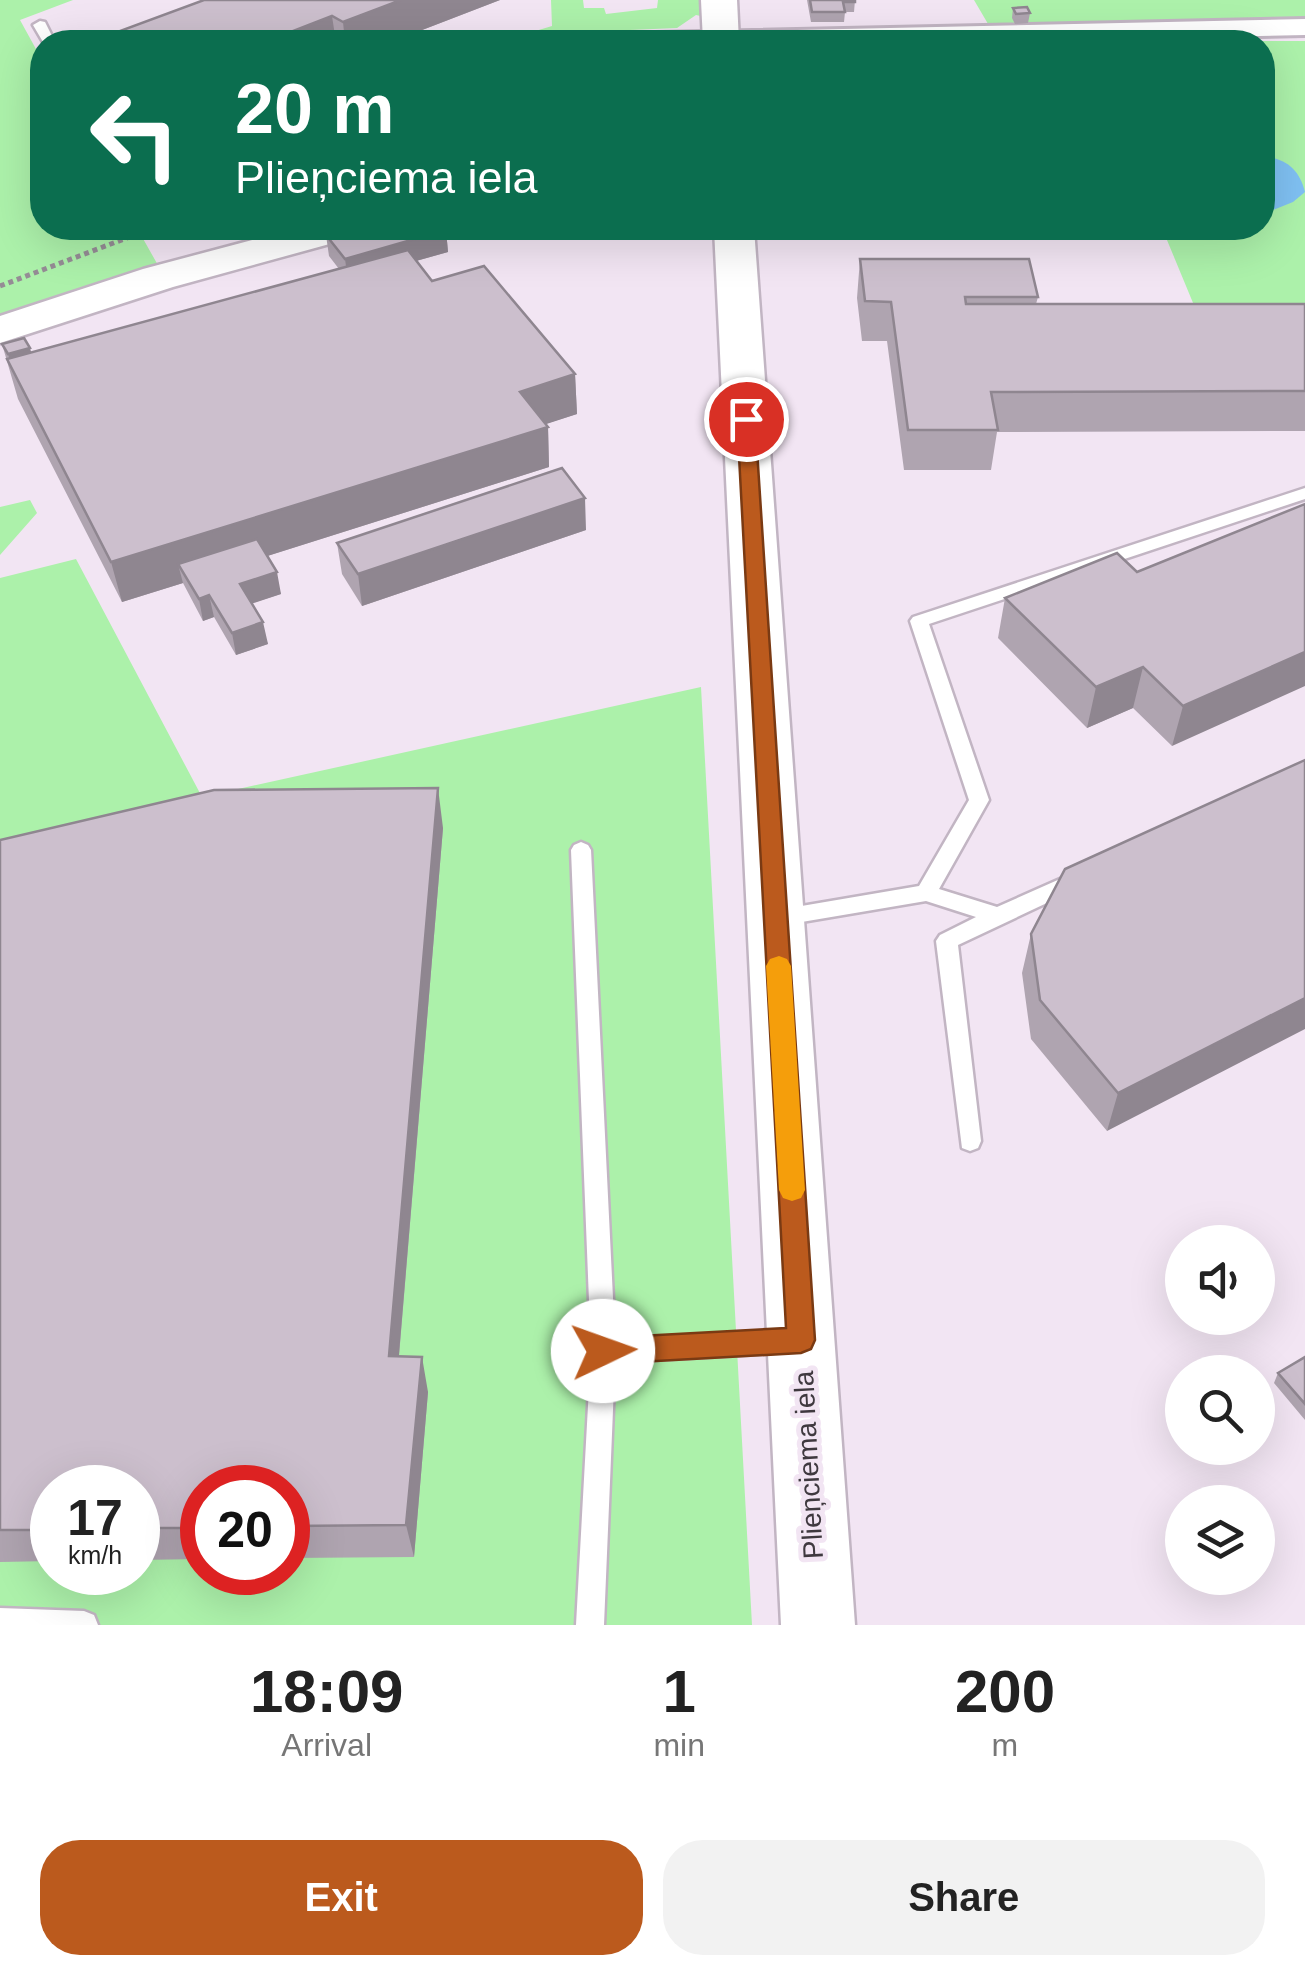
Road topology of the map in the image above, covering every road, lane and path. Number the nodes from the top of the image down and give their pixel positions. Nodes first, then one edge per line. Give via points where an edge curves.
1 (718, 0) edge
2 (40, 26) dead end
3 (1305, 28) edge
4 (42, 30) edge
5 (720, 30) edge
6 (1222, 30) edge
7 (121, 240) edge
8 (297, 240) edge
9 (735, 240) edge
10 (0, 286) edge
11 (0, 330) edge
12 (1305, 493) edge
13 (581, 850) dead end
14 (1106, 866) edge
15 (926, 893) junction
16 (998, 916) junction
17 (776, 918) junction
18 (970, 1141) dead end
19 (801, 1340) junction
20 (603, 1351) junction
21 (0, 1622) edge
22 (84, 1625) edge
23 (590, 1625) edge
24 (818, 1625) edge

1 - 5 main road
2 - 4 lane
3 - 6 street
7 - 10 path
8 - 11 main road
9 - 17 main road, Plieņciema iela
12 - 15 lane via 919,621 979,800
13 - 20 lane
14 - 16 lane
15 - 16 lane
15 - 17 lane
16 - 18 lane via 947,941
17 - 19 main road, Plieņciema iela
19 - 20 lane
19 - 24 main road, Plieņciema iela
20 - 23 lane
21 - 22 lane

